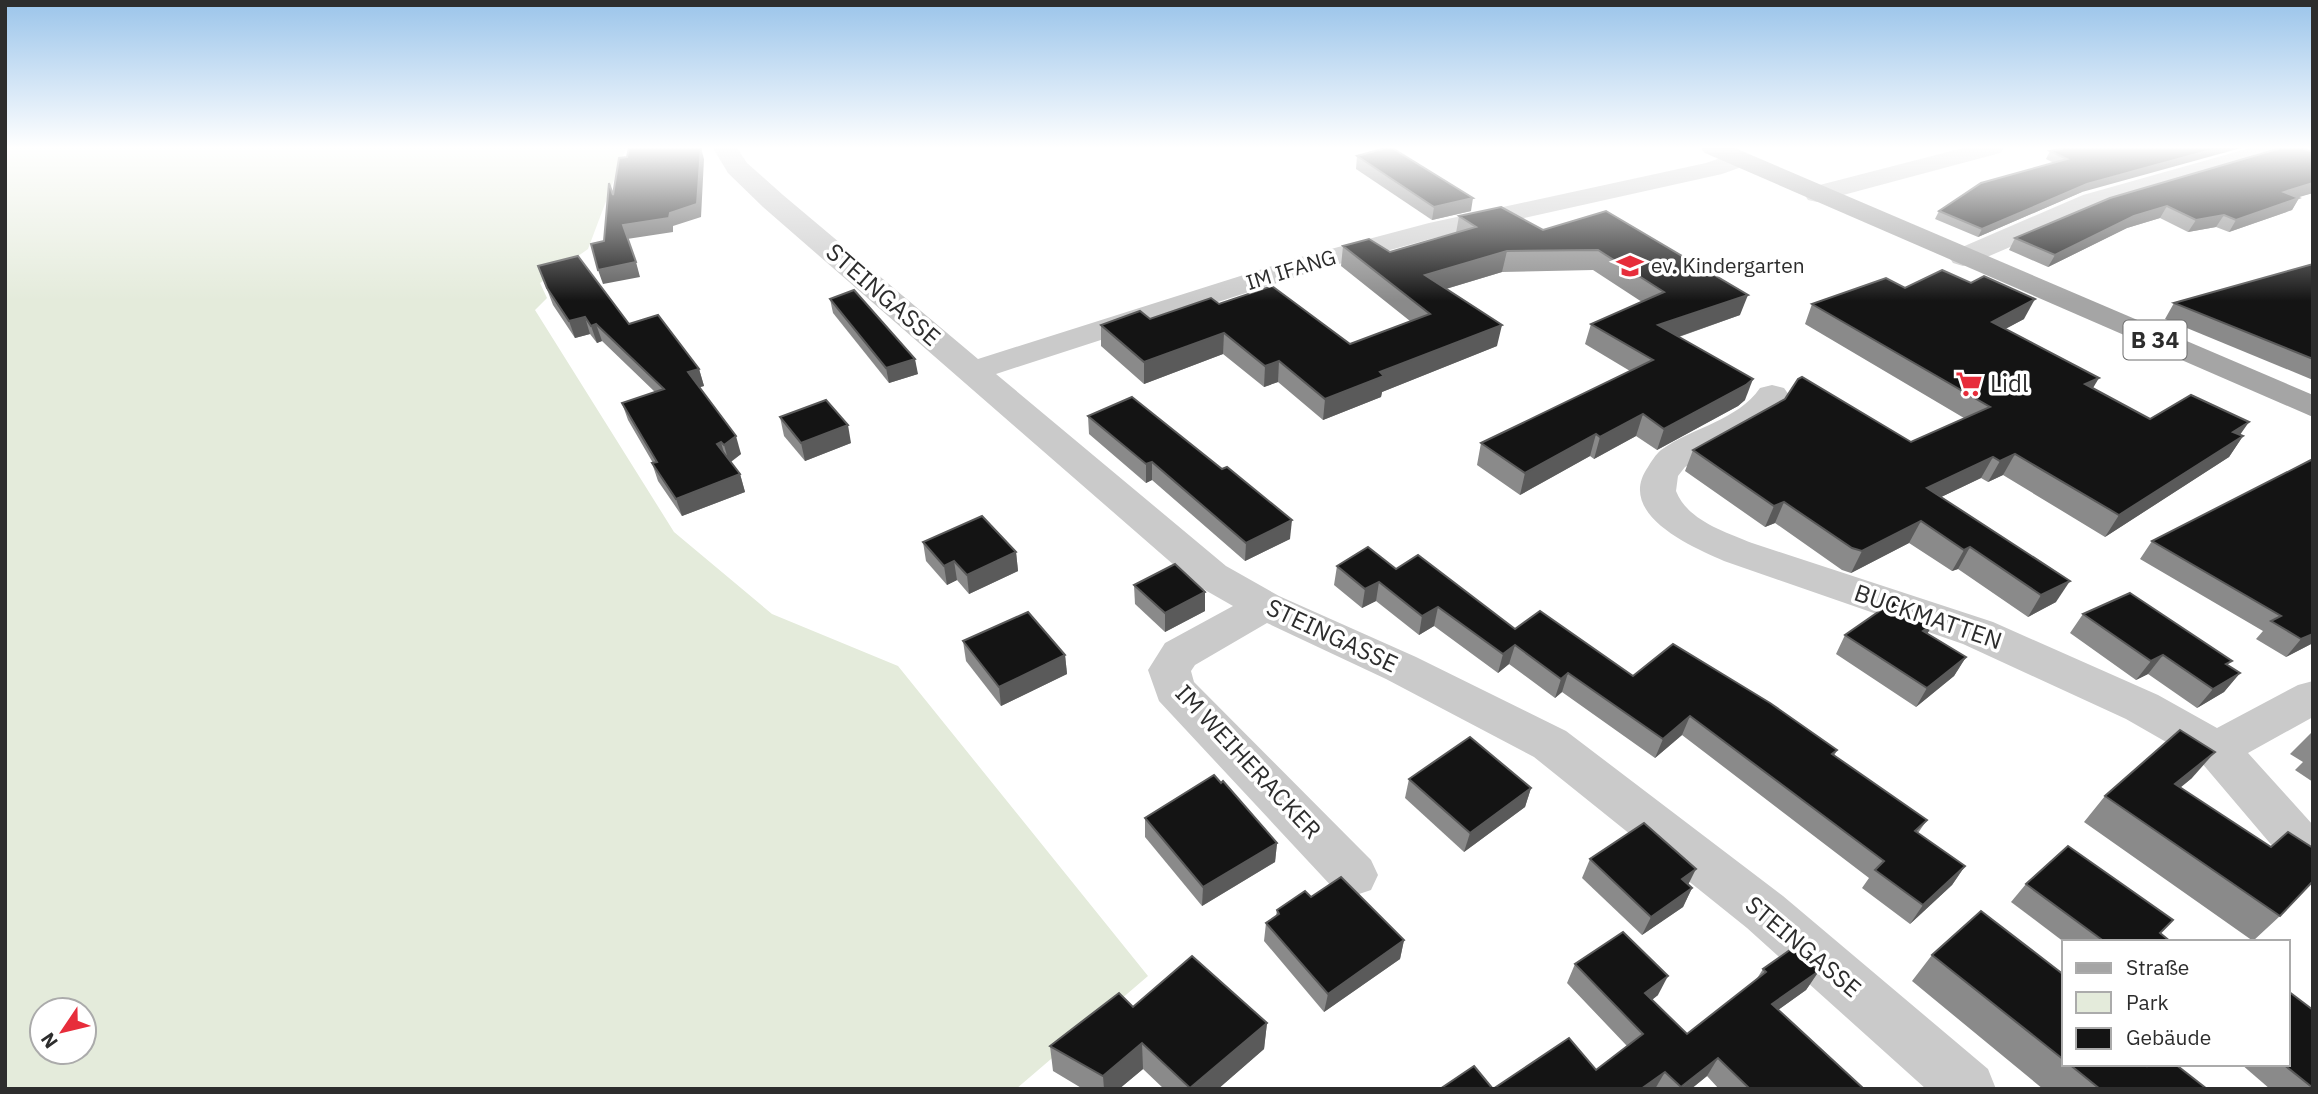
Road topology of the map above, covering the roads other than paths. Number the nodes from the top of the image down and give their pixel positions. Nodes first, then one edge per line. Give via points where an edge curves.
1 (772, 199) edge
2 (1575, 199) edge
3 (1829, 199) edge
4 (2100, 199) edge
5 (1964, 257) junction
6 (972, 371) junction
7 (1772, 395) dead end
8 (2313, 407) edge
9 (1265, 606) junction
10 (2313, 697) edge
11 (2217, 750) junction
12 (2313, 859) edge
13 (1353, 876) dead end
14 (1968, 1089) edge

1 - 6 street, STEINGASSE
2 - 6 street, IM IFANG via 1307,264
3 - 5 main road, B 34
4 - 5 street
5 - 8 main road, B 34
6 - 9 street, STEINGASSE via 1212,576
7 - 11 street, BUCKMATTEN via 1763,410 1672,459 1661,470 1655,485 1657,498 1671,514 1700,536 1738,552 1978,633 2038,658 2143,707
9 - 13 street, IM WEIHERACKER via 1180,654 1169,670 1174,689
9 - 14 street, STEINGASSE via 1550,744 1765,912
10 - 11 street
11 - 12 street, BUCKMATTEN

